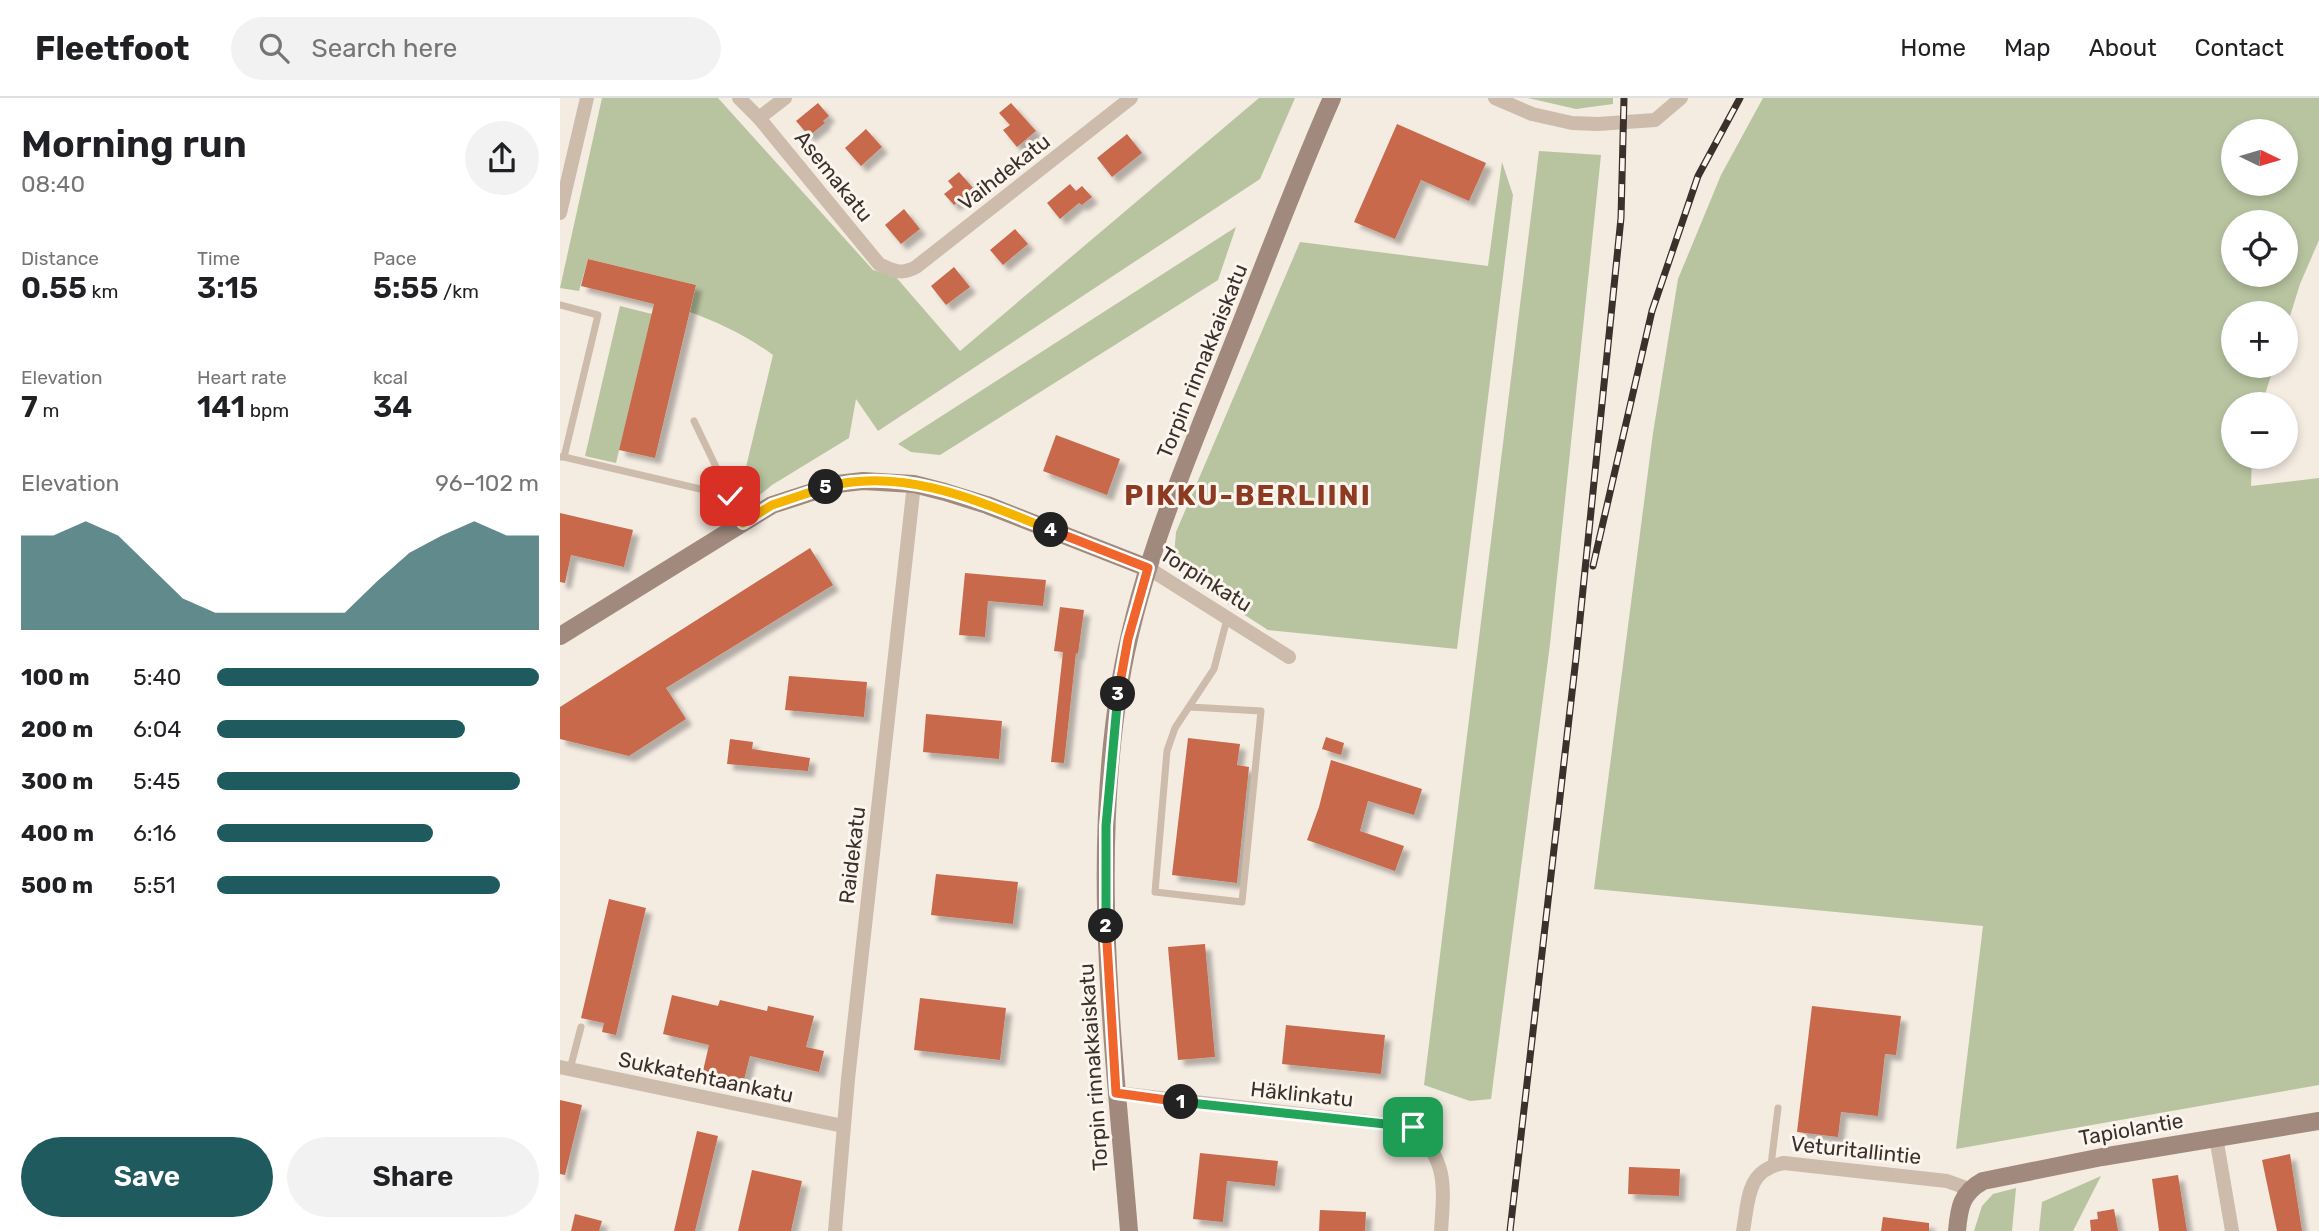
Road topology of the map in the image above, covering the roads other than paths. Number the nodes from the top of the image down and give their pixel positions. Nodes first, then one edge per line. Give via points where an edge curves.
1 (587, 98) edge
2 (739, 98) edge
3 (785, 98) edge
4 (1130, 98) edge
5 (1332, 98) edge
6 (1495, 98) edge
7 (1681, 98) edge
8 (760, 118) junction
9 (560, 213) edge
10 (901, 273) joint
11 (560, 305) edge
12 (694, 421) dead end
13 (562, 457) edge
14 (914, 484) junction
15 (730, 496) junction
16 (743, 523) junction
17 (1148, 568) junction
18 (1227, 619) junction
19 (560, 636) edge
20 (1289, 657) dead end
21 (1190, 707) junction
22 (581, 1027) dead end
23 (565, 1068) edge
24 (1116, 1093) junction
25 (1778, 1108) dead end
26 (2319, 1121) edge
27 (843, 1126) junction
28 (2216, 1137) junction
29 (1771, 1165) junction
30 (1966, 1195) junction
31 (835, 1231) edge
32 (1129, 1231) edge
33 (1441, 1231) edge
34 (1744, 1231) edge
35 (1957, 1231) edge
36 (2232, 1231) edge

1 - 9 street
2 - 8 street, Asemakatu
3 - 8 street
4 - 10 street, Vaihdekatu via 916,267
5 - 17 main road, Torpin rinnakkaiskatu
6 - 7 street via 1532,114 1598,124 1655,121
8 - 10 street, Asemakatu via 879,264
11 - 13 lane via 598,315
12 - 15 lane
13 - 15 lane
14 - 16 main road, Torpinkatu via 837,484 772,505
14 - 17 main road, Torpinkatu via 988,505
14 - 27 street, Raidekatu
15 - 16 lane
16 - 19 main road, Torpinkatu
17 - 18 street, Torpinkatu
17 - 24 main road, Torpin rinnakkaiskatu via 1119,686 1106,826 1107,948
18 - 20 street, Torpinkatu
18 - 21 lane via 1214,669
21 - 21 lane via 1261,711 1242,902 1155,892 1167,751 1175,728
22 - 23 lane
23 - 27 street, Sukkatehtaankatu
24 - 32 main road, Torpin rinnakkaiskatu
24 - 33 street, Häklinkatu via 1413,1127 1436,1158 1444,1186
25 - 29 lane
26 - 28 main road, Tapiolantie
27 - 31 street, Raidekatu
28 - 30 main road, Tapiolantie via 1983,1181
28 - 36 street
29 - 30 street, Veturitallintie via 1947,1181
29 - 34 street, Veturitallintie via 1758,1175 1750,1193
30 - 35 main road

